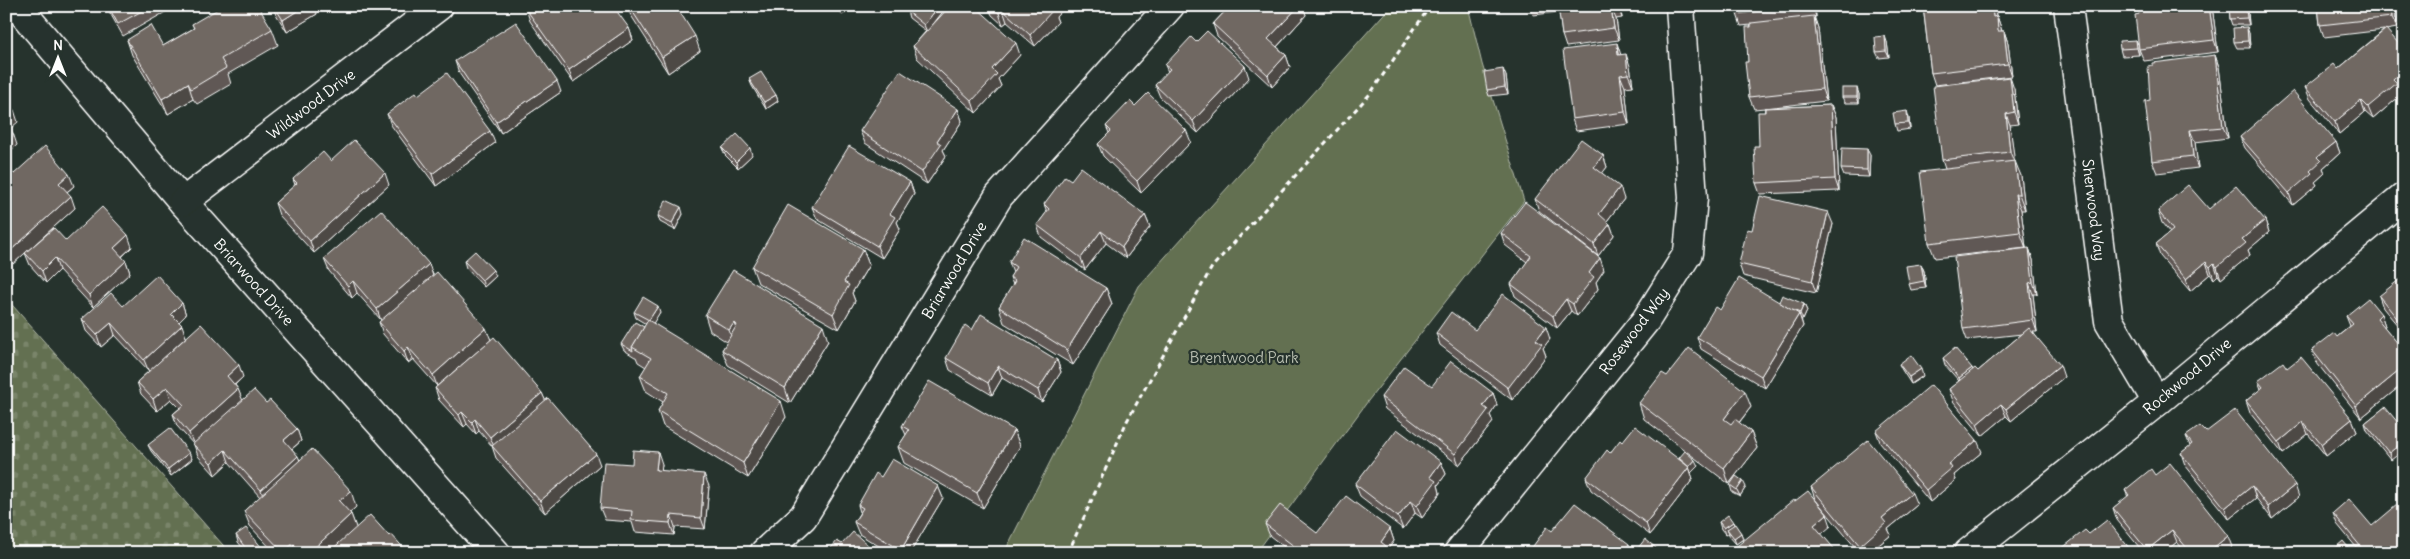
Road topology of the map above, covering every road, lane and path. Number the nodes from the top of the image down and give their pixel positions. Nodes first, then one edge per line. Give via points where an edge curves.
1 (17, 6) edge
2 (440, 6) edge
3 (1170, 6) edge
4 (1430, 6) edge
5 (1680, 6) edge
6 (2068, 6) edge
7 (2404, 196) edge
8 (183, 202) junction
9 (2156, 402) junction
10 (496, 553) edge
11 (764, 553) edge
12 (1068, 553) edge
13 (1458, 553) edge
14 (1968, 553) edge

1 - 8 street, Briarwood Drive
2 - 8 street, Wildwood Drive
3 - 11 street, Briarwood Drive via 999,196 803,517
4 - 12 path via 1370,94 1212,267 1127,421
5 - 13 street, Rosewood Way via 1693,198 1688,254 1646,320
6 - 9 street, Sherwood Way via 2109,321
7 - 9 street, Rockwood Drive
8 - 10 street, Briarwood Drive
9 - 14 street, Rockwood Drive

